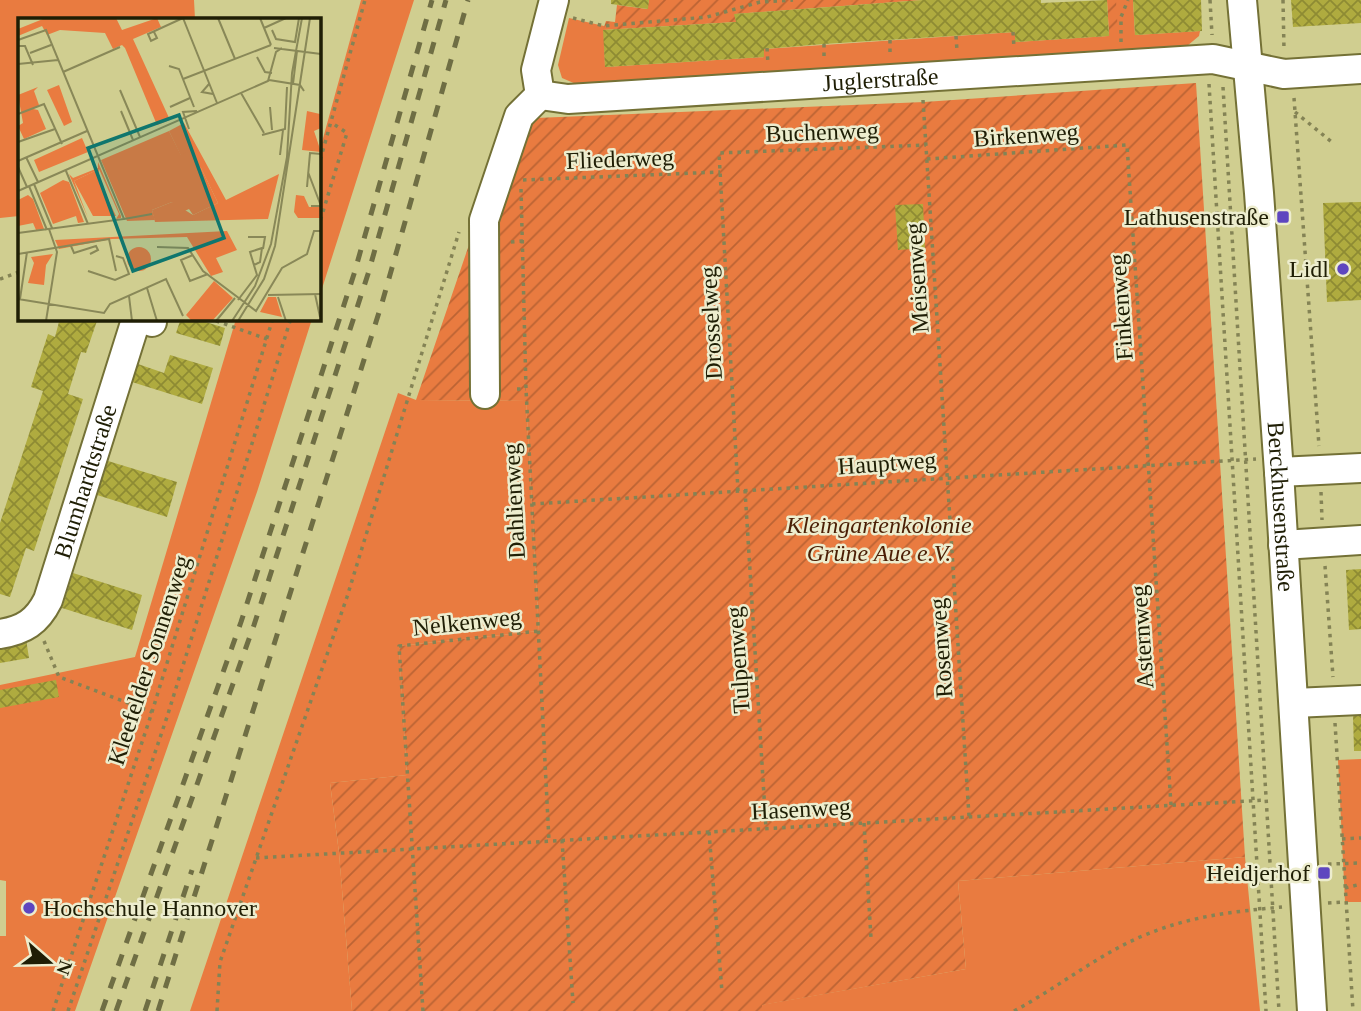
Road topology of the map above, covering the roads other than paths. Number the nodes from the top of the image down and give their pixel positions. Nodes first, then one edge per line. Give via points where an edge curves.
1 (1242, 0) edge
2 (552, 7) edge
3 (1246, 67) junction
4 (1361, 69) edge
5 (538, 83) junction
6 (142, 320) edge
7 (147, 320) edge
8 (152, 322) dead end
9 (485, 394) dead end
10 (1361, 468) edge
11 (1279, 472) junction
12 (1361, 540) edge
13 (1283, 545) junction
14 (0, 634) edge
15 (1361, 700) edge
16 (1294, 703) junction
17 (1312, 1011) edge

1 - 3 street, Berckhusenstraße
2 - 5 street
3 - 4 street via 1284,74
3 - 5 street, Juglerstraße via 1213,59 568,99
3 - 11 street, Berckhusenstraße
5 - 9 street via 519,116 484,220
6 - 14 street, Blumhardtstraße via 135,323 48,600 36,620
7 - 8 street, Blumhardtstraße
10 - 11 street
11 - 13 street, Berckhusenstraße
12 - 13 street
13 - 16 street, Berckhusenstraße
15 - 16 street
16 - 17 street, Berckhusenstraße

